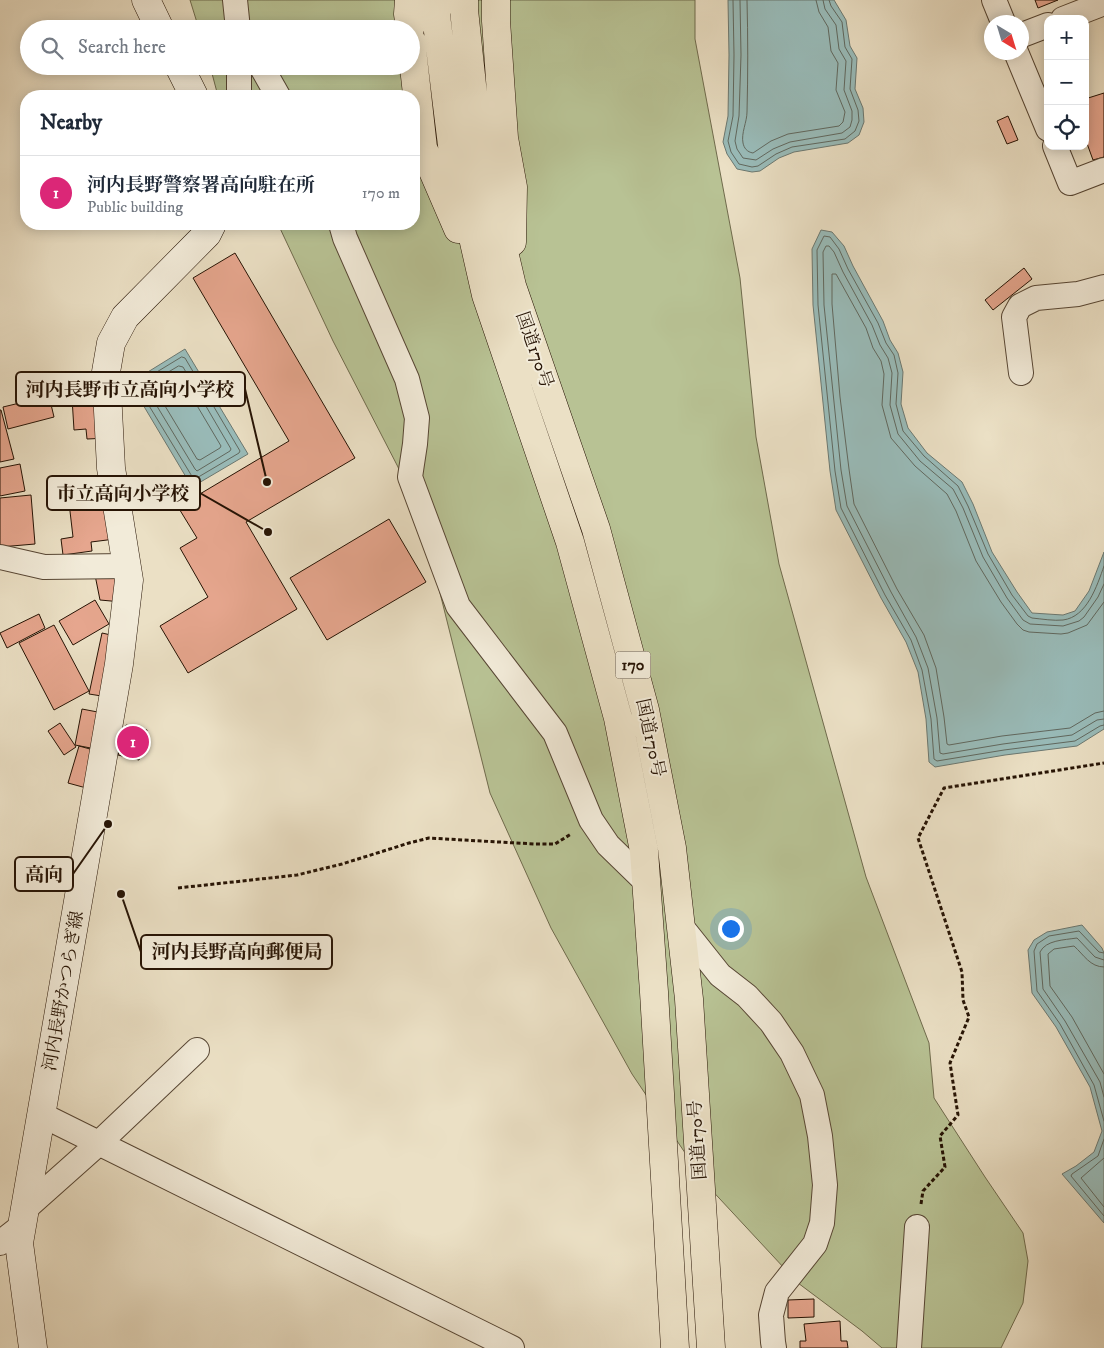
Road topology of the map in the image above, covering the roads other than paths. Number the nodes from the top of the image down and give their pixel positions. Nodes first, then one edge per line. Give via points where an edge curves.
1 (146, 0) edge
2 (235, 0) edge
3 (409, 0) edge
4 (437, 0) edge
5 (464, 0) edge
6 (496, 0) edge
7 (994, 0) edge
8 (1104, 3) edge
9 (1000, 15) edge
10 (1073, 15) edge
11 (156, 20) edge
12 (237, 20) edge
13 (409, 20) edge
14 (1044, 27) edge
15 (1029, 32) edge
16 (1019, 60) edge
17 (184, 75) edge
18 (239, 75) edge
19 (266, 75) edge
20 (415, 75) edge
21 (191, 90) edge
22 (239, 90) edge
23 (275, 90) edge
24 (417, 90) edge
25 (1044, 119) edge
26 (420, 121) edge
27 (1057, 150) edge
28 (1104, 170) edge
29 (209, 230) edge
30 (343, 230) edge
31 (512, 286) junction
32 (1104, 287) edge
33 (486, 295) junction
34 (1021, 373) dead end
35 (0, 557) edge
36 (126, 566) junction
37 (646, 882) junction
38 (681, 926) junction
39 (197, 1050) dead end
40 (42, 1115) junction
41 (99, 1143) junction
42 (24, 1216) junction
43 (917, 1227) road end
44 (0, 1243) edge
45 (33, 1348) edge
46 (512, 1348) edge
47 (675, 1348) edge
48 (711, 1348) edge
49 (774, 1348) edge
50 (909, 1348) edge

1 - 11 main road
2 - 12 street
3 - 13 highway
4 - 33 highway, 国道170号 / 170 via 436,15 452,145
5 - 31 highway, 国道170号 / 170 via 478,141
6 - 31 highway via 504,138 513,188
7 - 9 street
8 - 10 street
14 - 15 street
16 - 25 street
17 - 21 main road
18 - 22 street
19 - 23 street
20 - 24 highway
26 - 33 highway via 423,148
27 - 28 street via 1070,183
29 - 36 main road, 河内長野かつらぎ線 via 125,317 111,343 106,372 111,468
30 - 37 street via 407,379 417,418 410,477 458,606 555,733 591,820 608,844
31 - 38 highway, 国道170号 / 170 via 596,530 643,700 672,848
32 - 34 street via 1078,294 1036,298 1020,306 1014,317
33 - 37 highway, 国道170号 / 170 via 570,542 618,718 644,851
35 - 36 street via 44,567
36 - 40 main road, 河内長野かつらぎ線 via 129,580 120,664
37 - 47 highway, 国道170号 / 170
38 - 48 highway, 国道170号 / 170 via 689,1000
38 - 49 street via 720,975 748,996 771,1022 792,1053 812,1095 825,1186 822,1223 815,1244 777,1292 771,1315
39 - 41 street
40 - 41 street
40 - 42 main road, 河内長野かつらぎ線
41 - 42 street
41 - 46 street
42 - 44 street
42 - 45 main road, 河内長野かつらぎ線 via 20,1243
43 - 50 street

